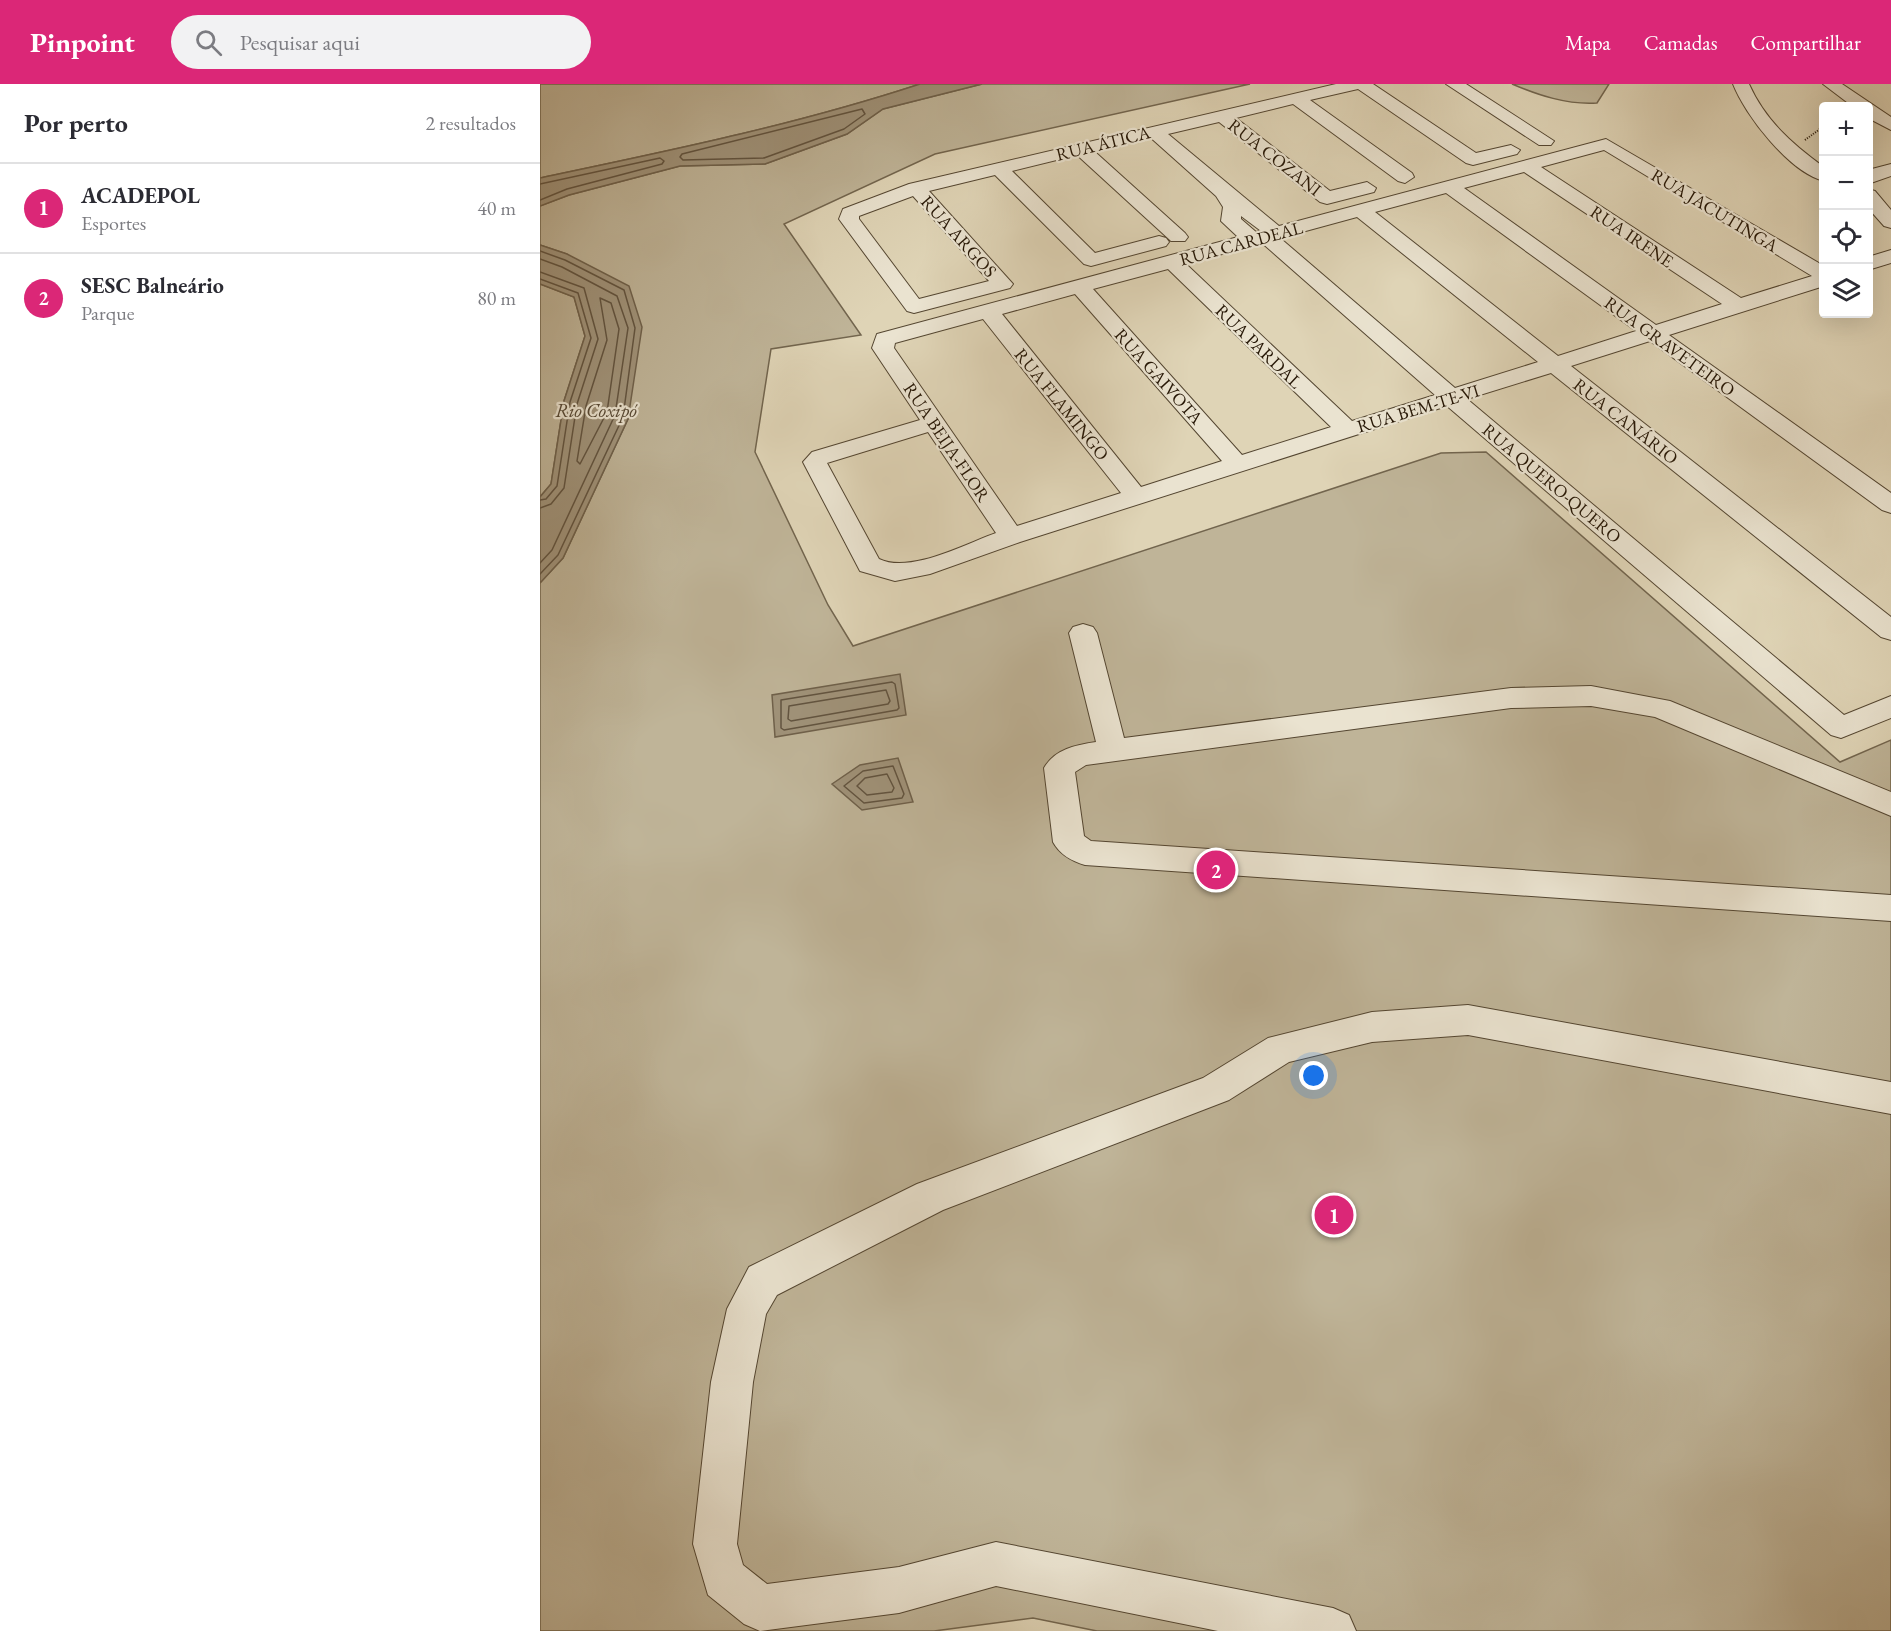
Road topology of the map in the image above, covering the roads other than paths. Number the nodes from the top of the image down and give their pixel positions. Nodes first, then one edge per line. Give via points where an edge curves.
1 (1360, 84) edge
2 (1454, 84) edge
3 (1741, 84) edge
4 (1831, 84) edge
5 (1297, 99) junction
6 (1857, 102) edge
7 (1873, 113) edge
8 (1223, 116) junction
9 (1891, 124) edge
10 (1154, 131) junction
11 (1605, 144) joint
12 (1081, 149) junction
13 (1527, 166) junction
14 (999, 168) junction
15 (1891, 170) edge
16 (1819, 172) edge
17 (1873, 175) edge
18 (1450, 186) junction
19 (916, 188) junction
20 (1873, 200) edge
21 (1306, 201) dead end
22 (1873, 209) edge
23 (1238, 210) junction
24 (1361, 211) junction
25 (1891, 222) edge
26 (1276, 230) junction
27 (1891, 256) edge
28 (1172, 261) junction
29 (1873, 263) edge
30 (1819, 274) edge
31 (1819, 279) edge
32 (1080, 287) junction
33 (1738, 306) junction
34 (914, 307) joint
35 (988, 311) junction
36 (1653, 334) junction
37 (883, 348) joint
38 (1555, 365) junction
39 (1452, 398) junction
40 (934, 423) junction
41 (1348, 430) junction
42 (1238, 465) junction
43 (1136, 496) junction
44 (1891, 505) edge
45 (1011, 536) junction
46 (1891, 631) edge
47 (1083, 633) dead end
48 (1891, 706) edge
49 (1113, 750) junction
50 (1891, 804) edge
51 (1891, 908) edge
52 (1891, 1098) edge
53 (1333, 1631) edge

1 - 2 street via 1473,159 1545,141
1 - 5 street, RUA ÁTICA
3 - 16 street via 1751,107 1772,135
4 - 6 street
5 - 8 street, RUA ÁTICA
5 - 8 street, RUA COZANI via 1406,177 1328,198
7 - 9 street
8 - 10 street, RUA ÁTICA
10 - 12 street, RUA ÁTICA
10 - 23 street
11 - 13 street, RUA CARDEAL
11 - 30 street, RUA JACUTINGA
12 - 14 street, RUA ÁTICA
12 - 14 street via 1178,237 1091,260
13 - 18 street, RUA CARDEAL
13 - 33 street, RUA IRENE
14 - 19 street, RUA ÁTICA
15 - 17 street
18 - 24 street, RUA CARDEAL
18 - 36 street, RUA GRAVETEIRO
19 - 34 street, RUA ÁTICA via 850,213 849,219
19 - 34 street, RUA ARGOS via 1003,284
20 - 25 street
21 - 26 street via 1318,211
22 - 25 street
23 - 26 street via 1259,213
23 - 26 street via 1232,222
24 - 26 street, RUA CARDEAL
24 - 38 street, RUA CANÁRIO
26 - 28 street, RUA CARDEAL
26 - 39 street, RUA QUERO-QUERO
27 - 29 street
28 - 32 street, RUA CARDEAL
28 - 41 street, RUA PARDAL
31 - 33 street, RUA BEM-TE-VI
32 - 35 street, RUA CARDEAL
32 - 42 street, RUA GAIVOTA
33 - 36 street, RUA BEM-TE-VI
35 - 37 street, RUA CARDEAL via 894,335 885,339
35 - 43 street, RUA FLAMINGO
36 - 38 street, RUA BEM-TE-VI
36 - 44 street, RUA GRAVETEIRO
37 - 40 street, RUA BEIJA-FLOR
38 - 39 street, RUA BEM-TE-VI
38 - 46 street, RUA CANÁRIO
39 - 41 street, RUA BEM-TE-VI
39 - 48 street, RUA QUERO-QUERO via 1841,728
40 - 45 street, RUA BEIJA-FLOR
40 - 45 street via 820,457 815,462 869,565 881,572 913,570
41 - 42 street, RUA BEM-TE-VI
42 - 43 street, RUA BEM-TE-VI
43 - 45 street, RUA BEM-TE-VI
47 - 49 street
49 - 50 street via 1511,698 1591,696 1660,708
49 - 51 street via 1079,755 1059,768 1069,842 1084,854
52 - 53 street via 1468,1020 1372,1027 1280,1049 1216,1089 930,1197 763,1281 747,1309 732,1382 715,1544 724,1579 760,1608 899,1590 996,1564

